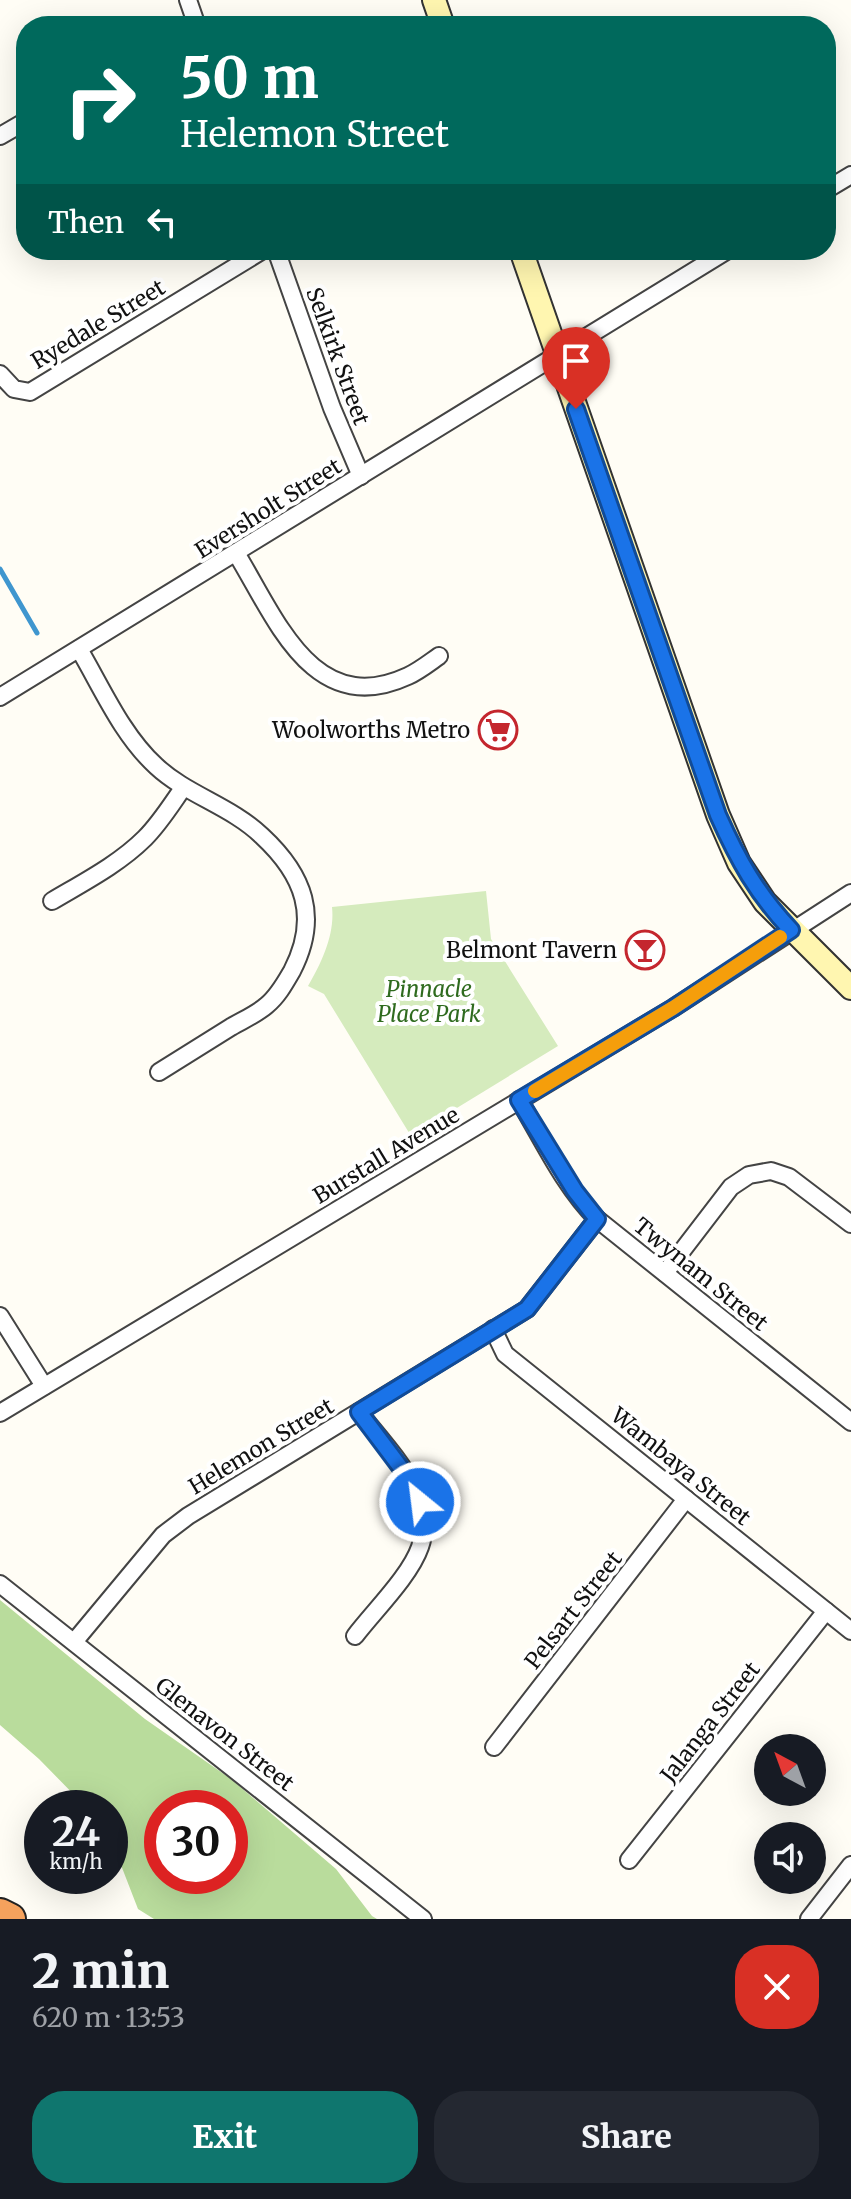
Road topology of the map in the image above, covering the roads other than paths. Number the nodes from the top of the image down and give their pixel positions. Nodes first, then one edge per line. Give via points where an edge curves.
1 (247, 260) edge
2 (280, 260) edge
3 (524, 260) edge
4 (712, 260) edge
5 (558, 356) junction
6 (0, 374) edge
7 (361, 476) junction
8 (236, 553) junction
9 (79, 649) junction
10 (439, 656) dead end
11 (0, 697) edge
12 (183, 788) junction
13 (851, 893) edge
14 (52, 901) dead end
15 (791, 930) junction
16 (851, 988) edge
17 (159, 1072) dead end
18 (519, 1100) junction
19 (597, 1219) junction
20 (851, 1224) edge
21 (665, 1273) junction
22 (0, 1316) edge
23 (493, 1329) junction
24 (44, 1386) junction
25 (359, 1412) junction
26 (0, 1413) edge
27 (851, 1422) edge
28 (686, 1499) junction
29 (0, 1584) edge
30 (826, 1611) junction
31 (851, 1631) edge
32 (355, 1636) dead end
33 (74, 1642) junction
34 (494, 1747) dead end
35 (629, 1860) dead end
36 (851, 1865) edge
37 (0, 1914) edge
38 (10, 1919) edge
39 (423, 1919) edge
40 (809, 1919) edge

1 - 6 street, Ryedale Street via 30,392 14,389
2 - 7 street, Selkirk Street
3 - 5 main road
4 - 5 street, Eversholt Street
5 - 7 street, Eversholt Street
5 - 15 main road via 718,815 739,863
7 - 8 street, Eversholt Street
8 - 9 street, Eversholt Street
8 - 10 street via 299,656 322,676 351,686 381,686 410,676
9 - 11 street, Eversholt Street
9 - 12 street via 135,743
12 - 14 street via 160,822 121,859
12 - 17 street via 231,813 287,862 304,897 306,937 284,985 267,1005
13 - 15 street, Burstall Avenue
15 - 16 main road
15 - 18 street, Burstall Avenue
18 - 19 street, Twynam Street
18 - 24 street, Burstall Avenue
19 - 21 street, Twynam Street
19 - 23 street, Helemon Street via 527,1309
20 - 21 street via 789,1177 771,1171 749,1175 731,1187
21 - 27 street, Twynam Street
22 - 24 street
23 - 25 street, Helemon Street
23 - 28 street, Wambaya Street via 505,1354
24 - 26 street, Burstall Avenue
25 - 32 street via 407,1476 425,1520 420,1547 407,1571
25 - 33 street, Helemon Street via 163,1535
28 - 30 street, Wambaya Street
28 - 34 street, Pelsart Street
29 - 33 street, Glenavon Street
30 - 31 street, Wambaya Street
30 - 35 street, Jalanga Street
33 - 39 street, Glenavon Street
36 - 40 street
37 - 38 highway

